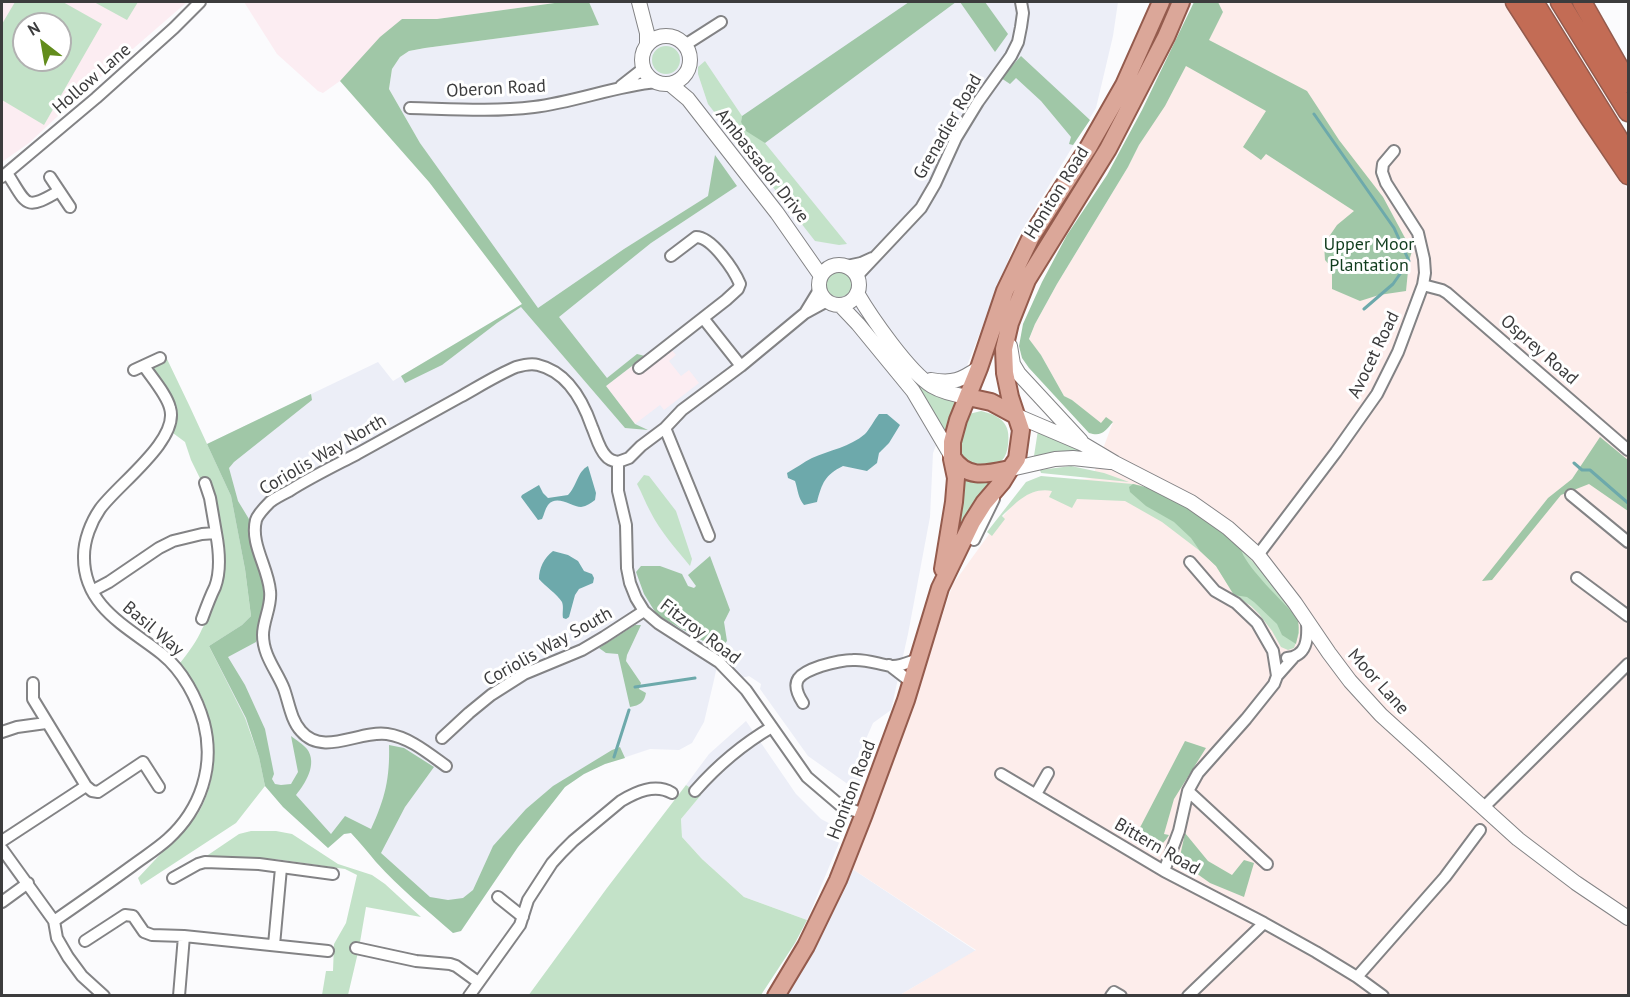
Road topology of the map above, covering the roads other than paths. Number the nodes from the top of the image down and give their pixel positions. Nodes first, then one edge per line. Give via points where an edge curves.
1 (200, 2) edge
2 (1021, 2) edge
3 (1161, 2) edge
4 (1181, 2) edge
5 (1515, 2) edge
6 (1534, 2) edge
7 (1560, 2) edge
8 (1582, 2) edge
9 (640, 5) edge
10 (721, 22) dead end
11 (665, 36) junction
12 (647, 45) junction
13 (685, 45) junction
14 (644, 68) junction
15 (685, 75) junction
16 (663, 83) junction
17 (1629, 83) edge
18 (618, 88) junction
19 (688, 99) junction
20 (410, 108) dead end
21 (1629, 112) edge
22 (1394, 151) dead end
23 (1629, 154) edge
24 (4, 175) edge
25 (1629, 176) edge
26 (50, 177) dead end
27 (59, 191) junction
28 (70, 207) dead end
29 (671, 256) dead end
30 (852, 271) junction
31 (1423, 285) junction
32 (827, 288) junction
33 (858, 293) junction
34 (703, 318) junction
35 (1010, 323) junction
36 (160, 358) dead end
37 (741, 366) junction
38 (639, 368) dead end
39 (979, 368) junction
40 (923, 379) junction
41 (968, 397) junction
42 (1015, 415) junction
43 (665, 428) junction
44 (1083, 444) junction
45 (1629, 450) edge
46 (952, 458) junction
47 (618, 462) junction
48 (1115, 463) junction
49 (1008, 473) junction
50 (205, 483) dead end
51 (1571, 495) dead end
52 (216, 533) junction
53 (710, 536) dead end
54 (974, 540) dead end
55 (1629, 542) edge
56 (1258, 555) junction
57 (1190, 562) dead end
58 (1577, 578) dead end
59 (940, 588) junction
60 (92, 591) junction
61 (644, 611) junction
62 (1629, 616) edge
63 (202, 619) dead end
64 (1307, 623) junction
65 (1273, 651) junction
66 (1293, 658) junction
67 (918, 659) junction
68 (1629, 664) edge
69 (889, 665) junction
70 (1277, 676) junction
71 (911, 682) junction
72 (33, 683) dead end
73 (803, 702) dead end
74 (46, 723) junction
75 (772, 727) junction
76 (2, 732) edge
77 (442, 738) dead end
78 (446, 766) dead end
79 (1048, 773) dead end
80 (1001, 774) dead end
81 (86, 786) junction
82 (159, 788) dead end
83 (1188, 791) junction
84 (672, 792) dead end
85 (695, 792) dead end
86 (1036, 794) junction
87 (1484, 807) junction
88 (864, 814) junction
89 (1480, 830) dead end
90 (2, 841) edge
91 (2, 849) edge
92 (1267, 864) dead end
93 (281, 867) junction
94 (1164, 871) junction
95 (333, 874) dead end
96 (173, 878) dead end
97 (28, 883) junction
98 (498, 897) dead end
99 (2, 902) edge
100 (524, 916) junction
101 (1629, 918) edge
102 (54, 921) junction
103 (1264, 923) junction
104 (184, 936) junction
105 (85, 941) dead end
106 (274, 945) junction
107 (356, 948) dead end
108 (328, 951) dead end
109 (1357, 977) junction
110 (478, 982) junction
111 (104, 996) edge
112 (179, 996) edge
113 (469, 996) edge
114 (776, 996) edge
115 (1111, 996) edge
116 (1120, 996) edge
117 (1188, 996) edge
118 (1383, 996) edge

1 - 24 street, Hollow Lane via 96,98
2 - 30 street, Grenadier Road via 1018,42 956,138 921,208 875,256
3 - 39 main road, Honiton Road via 1124,84 1031,237 1005,291
4 - 35 main road, Honiton Road via 1112,142 1027,280
5 - 25 highway
6 - 23 highway
7 - 21 highway
8 - 17 highway
9 - 11 main road
9 - 12 main road
10 - 13 street
11 - 12 main road
11 - 13 main road
12 - 14 main road via 642,58
13 - 15 main road via 690,62
14 - 16 main road via 646,74
14 - 18 street, Oberon Road
15 - 16 main road via 676,82
15 - 19 main road
16 - 18 street, Oberon Road
16 - 19 main road, Ambassador Drive
18 - 20 street, Oberon Road via 535,106
19 - 32 main road, Ambassador Drive via 777,213
22 - 31 street, Avocet Road via 1383,164 1382,172 1418,233 1424,259
24 - 27 street via 29,203
26 - 27 street
27 - 28 street
29 - 34 street via 701,237 737,278 738,289
30 - 32 main road via 838,265
30 - 33 main road via 859,285
31 - 45 street, Osprey Road via 1447,293
31 - 56 street, Avocet Road via 1398,352 1377,394
32 - 33 main road via 850,301
32 - 37 street via 805,313
32 - 46 main road, Ambassador Drive via 913,392
33 - 40 main road via 901,355
34 - 37 street
34 - 38 street
35 - 42 main road, Honiton Road via 1004,349
35 - 44 main road via 1010,352 1019,374
36 - 60 street, Basil Way via 139,368 170,406 170,422 163,440 101,508 89,531 85,569
37 - 43 street via 682,410
39 - 40 main road via 957,381
39 - 41 main road, Honiton Road
40 - 41 main road via 933,387
41 - 42 main road via 991,402
41 - 46 main road via 954,431
42 - 44 main road, Moor Lane
42 - 49 main road via 1021,430 1017,459
43 - 47 street via 629,458
43 - 53 street
44 - 48 main road, Moor Lane
46 - 49 main road via 967,471
46 - 59 main road, Honiton Road via 956,478 954,502
47 - 61 street, Fitzroy Road via 627,568
47 - 78 street, Coriolis Way North via 606,457 579,397 567,382 539,365 522,365 270,502 256,519 256,540 271,592 264,645 299,729 311,740 323,743 367,734 394,735
48 - 49 main road, Moor Lane via 1055,459
48 - 56 main road, Moor Lane via 1191,502
49 - 54 street
49 - 59 main road, Honiton Road via 972,522
50 - 52 street
51 - 55 street
52 - 60 street via 159,548
52 - 63 street via 217,577
56 - 64 main road, Moor Lane
57 - 65 street via 1215,591 1236,603 1257,623
58 - 62 street
59 - 67 main road, Honiton Road
60 - 102 street, Basil Way via 106,611 172,663 185,682 203,722 207,763 197,802 181,826
61 - 75 street, Fitzroy Road via 719,662 746,690
61 - 77 street, Coriolis Way South via 582,650 524,674 483,701
64 - 66 street via 1305,647
64 - 87 main road, Moor Lane via 1381,715
65 - 66 street
65 - 70 street
66 - 70 street
67 - 69 street
67 - 71 main road, Honiton Road
68 - 87 street
69 - 71 street
69 - 73 street via 854,660 804,672 797,682
70 - 83 street via 1246,719 1198,773
71 - 88 main road, Honiton Road
72 - 74 street via 33,699
74 - 76 street
74 - 81 street
75 - 85 street via 717,767
75 - 88 street, Fitzroy Road via 807,777 841,806
79 - 86 street
80 - 86 street, Bittern Road
81 - 82 street via 98,792 143,762
81 - 90 street
83 - 92 street
83 - 94 street
84 - 100 street via 660,788 631,795 573,841 532,893
86 - 94 street, Bittern Road
87 - 101 main road, Moor Lane via 1544,860
88 - 114 main road, Honiton Road via 806,946
89 - 109 street via 1445,877
91 - 97 street
93 - 95 street
93 - 96 street via 205,862
93 - 106 street
94 - 103 street, Bittern Road
97 - 99 street
97 - 102 street
98 - 100 street
100 - 110 street
102 - 111 street via 57,938 68,957
103 - 109 street, Bittern Road
103 - 117 street
104 - 105 street via 152,935 144,932 133,916 125,915
104 - 106 street
104 - 112 street
106 - 108 street
107 - 110 street via 450,964
109 - 118 street, Bittern Road
110 - 113 street
115 - 116 street via 1114,992

